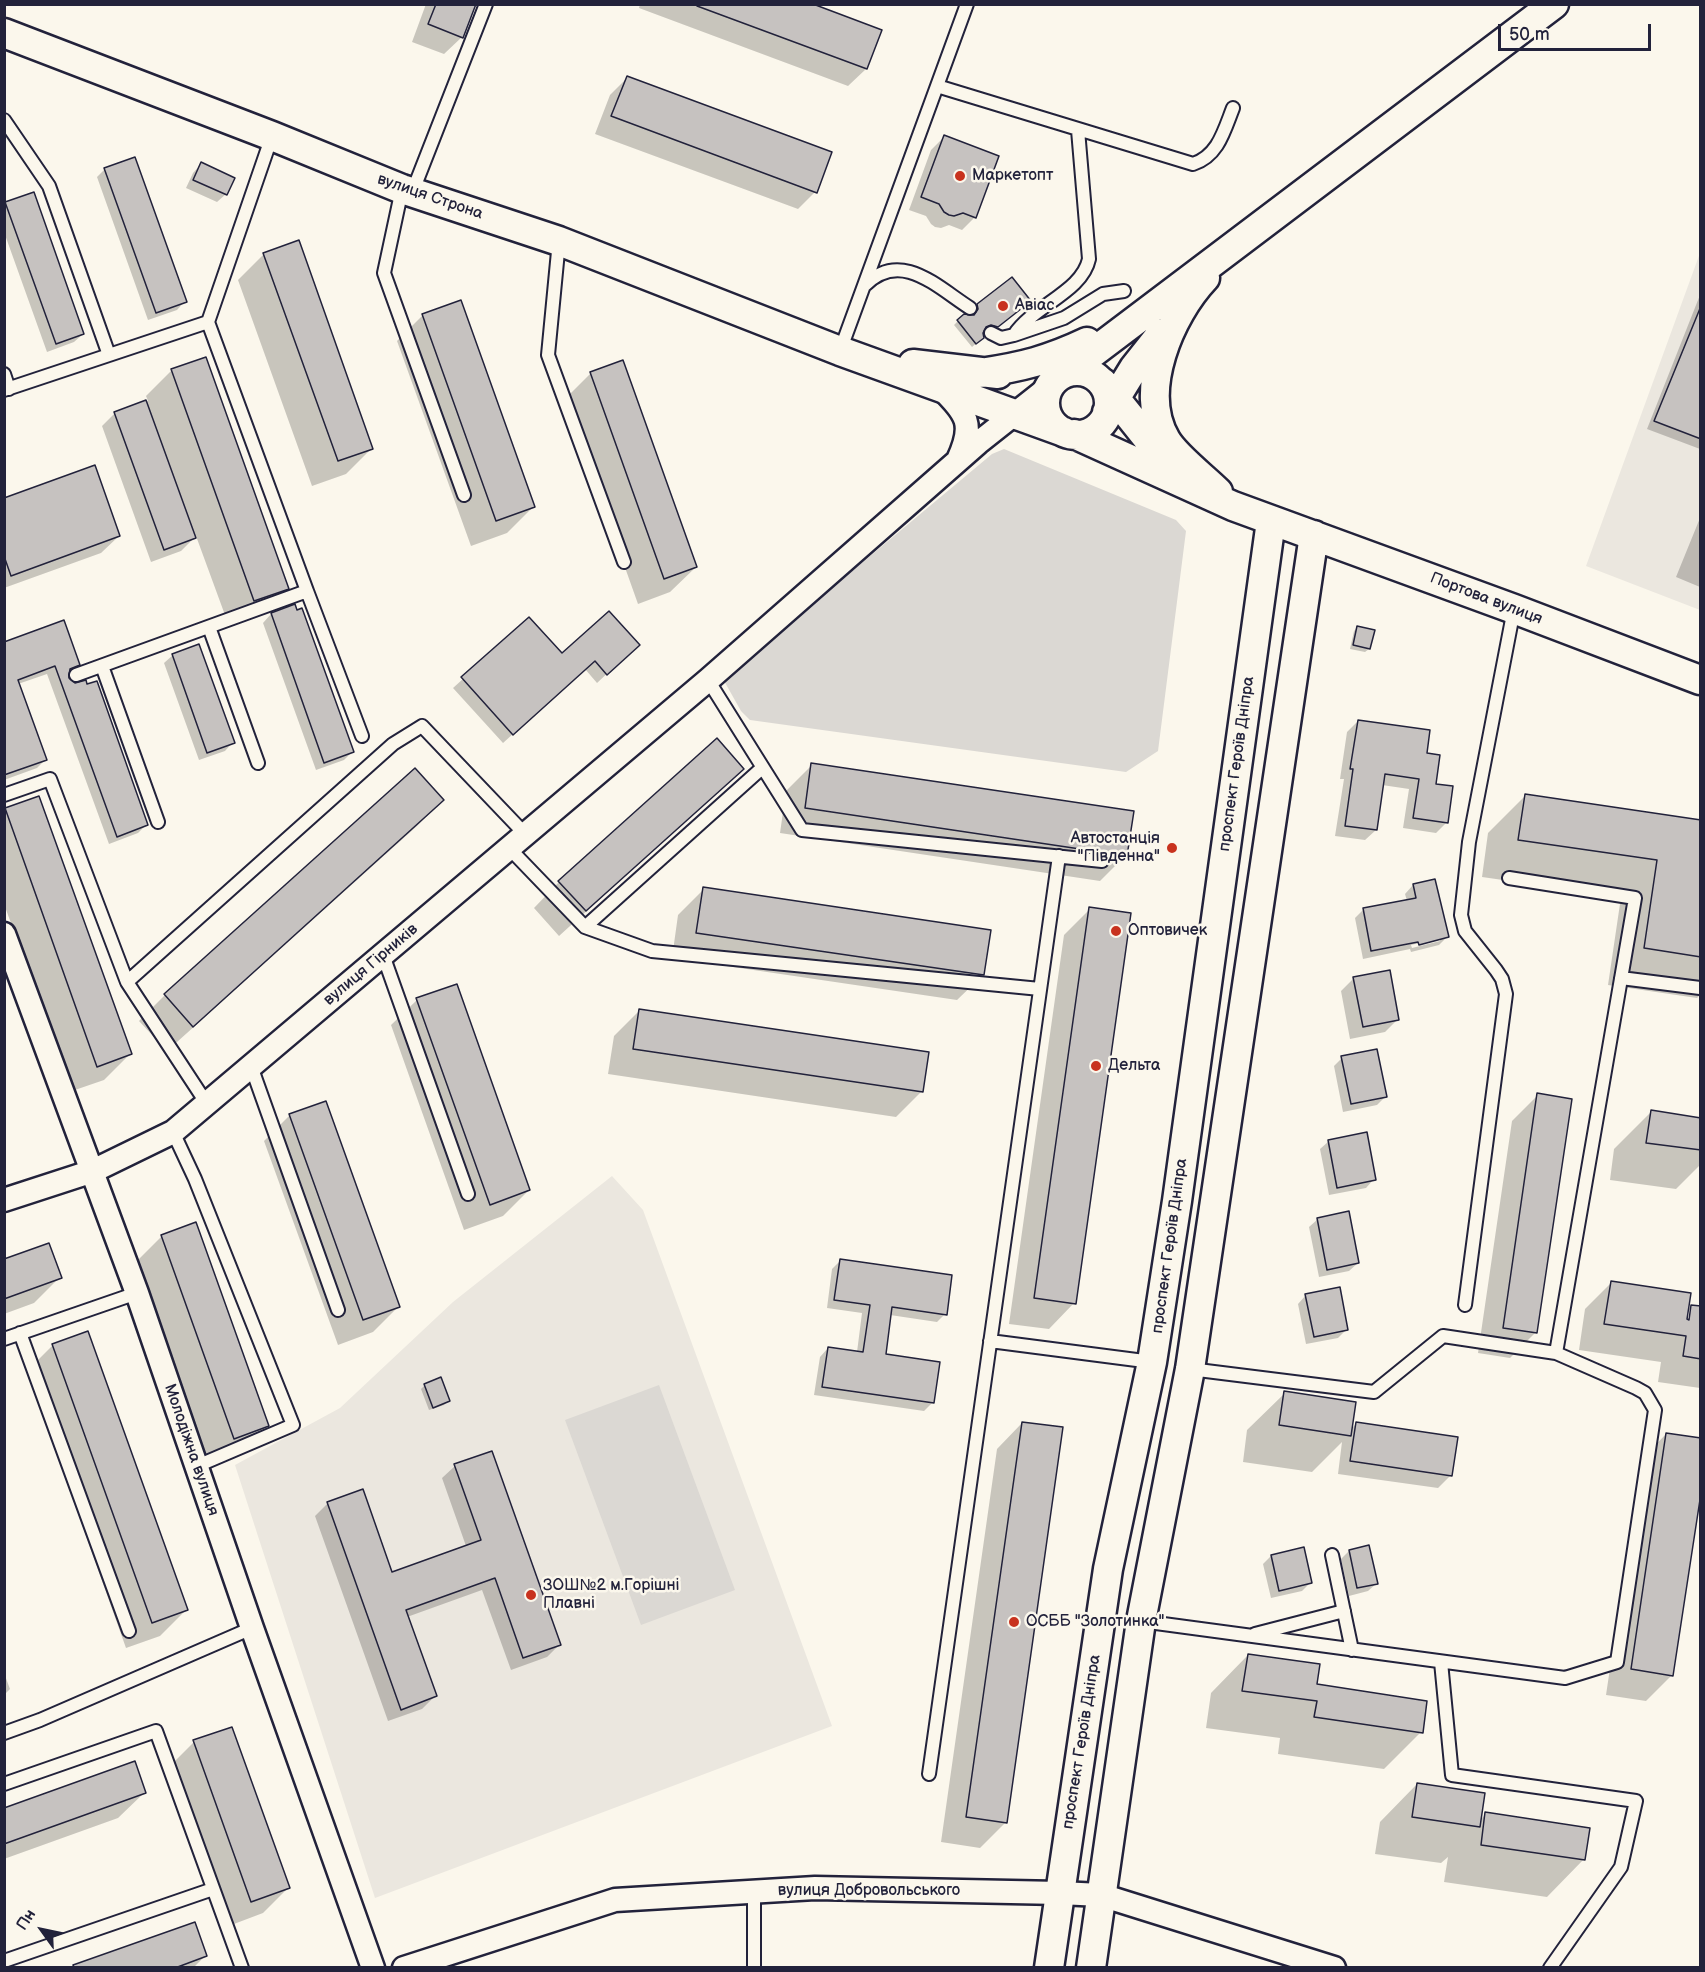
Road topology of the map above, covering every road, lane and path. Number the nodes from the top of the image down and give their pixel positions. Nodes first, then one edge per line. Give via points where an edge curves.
1 (486, 4) edge
2 (967, 4) edge
3 (1554, 4) edge
4 (4, 33) edge
5 (937, 86) junction
6 (1233, 108) dead end
7 (4, 120) edge
8 (1078, 130) junction
9 (272, 136) junction
10 (407, 191) junction
11 (559, 241) junction
12 (1191, 284) junction
13 (864, 286) junction
14 (1124, 291) dead end
15 (970, 308) dead end
16 (208, 322) junction
17 (991, 333) dead end
18 (1014, 335) junction
19 (849, 354) junction
20 (109, 355) junction
21 (980, 373) junction
22 (4, 374) edge
23 (1057, 379) junction
24 (940, 386) junction
25 (7, 389) edge
26 (1108, 398) junction
27 (1015, 413) junction
28 (1064, 431) junction
29 (978, 443) junction
30 (958, 461) junction
31 (464, 495) dead end
32 (1233, 506) junction
33 (1271, 521) junction
34 (1314, 535) junction
35 (624, 562) dead end
36 (307, 591) junction
37 (1514, 609) junction
38 (209, 627) junction
39 (102, 666) junction
40 (76, 675) dead end
41 (708, 680) junction
42 (1701, 680) edge
43 (362, 736) dead end
44 (258, 763) dead end
45 (762, 768) junction
46 (4, 795) edge
47 (158, 822) dead end
48 (517, 841) junction
49 (1059, 856) junction
50 (1102, 861) dead end
51 (1509, 878) dead end
52 (585, 927) junction
53 (4, 934) edge
54 (383, 955) junction
55 (1621, 978) junction
56 (127, 982) junction
57 (1701, 988) edge
58 (1040, 989) junction
59 (251, 1066) junction
60 (207, 1104) junction
61 (173, 1132) junction
62 (93, 1171) junction
63 (468, 1194) dead end
64 (4, 1200) edge
65 (137, 1293) junction
66 (1465, 1305) dead end
67 (338, 1310) dead end
68 (20, 1333) junction
69 (4, 1338) edge
70 (990, 1341) junction
71 (1556, 1353) junction
72 (1152, 1362) junction
73 (1190, 1369) junction
74 (197, 1466) junction
75 (1332, 1555) dead end
76 (1344, 1611) junction
77 (1141, 1621) junction
78 (252, 1628) junction
79 (129, 1631) dead end
80 (1246, 1636) junction
81 (1352, 1650) junction
82 (1442, 1662) junction
83 (4, 1733) edge
84 (929, 1774) dead end
85 (4, 1784) edge
86 (213, 1889) junction
87 (754, 1892) junction
88 (1060, 1893) junction
89 (1101, 1895) junction
90 (4, 1961) edge
91 (242, 1968) edge
92 (373, 1968) edge
93 (404, 1968) edge
94 (754, 1968) edge
95 (1049, 1968) edge
96 (1091, 1968) edge
97 (1334, 1968) edge
98 (1550, 1968) edge

1 - 10 lane
2 - 5 lane
3 - 12 street
4 - 9 street, вулиця Строна
5 - 8 lane
5 - 13 lane
6 - 8 lane via 1215,150 1204,161 1193,164
7 - 20 lane via 50,186
8 - 18 lane via 1087,267 1077,281 1034,312
9 - 10 street, вулиця Строна
9 - 16 lane
10 - 11 street, вулиця Строна
10 - 31 lane via 384,273
11 - 19 street, вулиця Строна
11 - 35 lane via 548,355
12 - 21 street via 1056,357 1020,368
12 - 23 street
12 - 26 street via 1134,368
12 - 32 street via 1158,362 1154,392 1159,423 1166,440
13 - 15 lane via 884,272 908,270
13 - 19 lane
14 - 18 lane via 1103,294 1064,318
16 - 20 lane
16 - 36 lane
17 - 18 lane via 1001,338
19 - 21 street
19 - 24 street
20 - 25 lane
21 - 23 street
22 - 25 lane
23 - 26 street via 1076,371 1086,372 1095,376
23 - 27 street
23 - 28 street via 1046,396 1046,407 1055,426
24 - 27 street
24 - 30 street via 957,404 968,431
26 - 28 street via 1094,430
26 - 32 street via 1165,456
27 - 28 street
27 - 29 street
28 - 29 street via 1027,425 1004,429
28 - 32 street
29 - 30 street, вулиця Гірників
30 - 41 street, вулиця Гірників
32 - 33 street, Портова вулиця
33 - 34 street, Портова вулиця
33 - 72 street, проспект Героїв Дніпра
34 - 37 street, Портова вулиця
34 - 73 street
36 - 38 lane
36 - 43 lane
37 - 42 street, Портова вулиця
37 - 66 lane via 1469,842 1461,915 1465,931 1502,979 1506,994
38 - 39 lane
38 - 44 lane
39 - 40 lane
39 - 47 lane
41 - 45 lane
41 - 48 street, вулиця Гірників
45 - 49 lane via 802,830
45 - 52 lane
46 - 56 lane via 50,779
48 - 52 lane
48 - 54 street, вулиця Гірників
48 - 56 lane via 422,726 393,744
49 - 50 lane
49 - 58 lane
51 - 55 lane via 1635,898
52 - 58 lane via 652,951
53 - 62 street, Молодіжна вулиця
54 - 59 street, вулиця Гірників
54 - 63 lane
55 - 57 lane
55 - 71 lane
56 - 60 lane
58 - 70 lane
59 - 60 street, вулиця Гірників
59 - 67 lane
60 - 61 street, вулиця Гірників
61 - 62 street, вулиця Гірників
61 - 74 lane via 293,1425
62 - 64 street, вулиця Гірників
62 - 65 street, Молодіжна вулиця
65 - 68 lane
65 - 74 street, Молодіжна вулиця
68 - 69 lane
68 - 79 lane
70 - 72 lane
70 - 84 lane
71 - 73 lane via 1443,1336 1374,1392
71 - 82 lane via 1645,1393 1655,1410 1617,1662 1565,1678
72 - 88 street, проспект Героїв Дніпра via 1108,1569
73 - 77 street
74 - 78 street, Молодіжна вулиця
75 - 76 lane
76 - 80 lane
76 - 81 lane
77 - 80 lane
77 - 89 street
78 - 83 lane
78 - 92 street, Молодіжна вулиця
80 - 81 lane
81 - 82 lane
82 - 98 lane via 1452,1775 1636,1801 1621,1867
85 - 86 lane via 156,1731
86 - 90 lane
86 - 91 lane
87 - 88 street, вулиця Добровольського via 815,1888
87 - 93 street, вулиця Добровольського via 615,1900
87 - 94 lane
88 - 89 street, вулиця Добровольського
88 - 95 street, проспект Героїв Дніпра
89 - 96 street
89 - 97 street, вулиця Добровольського

